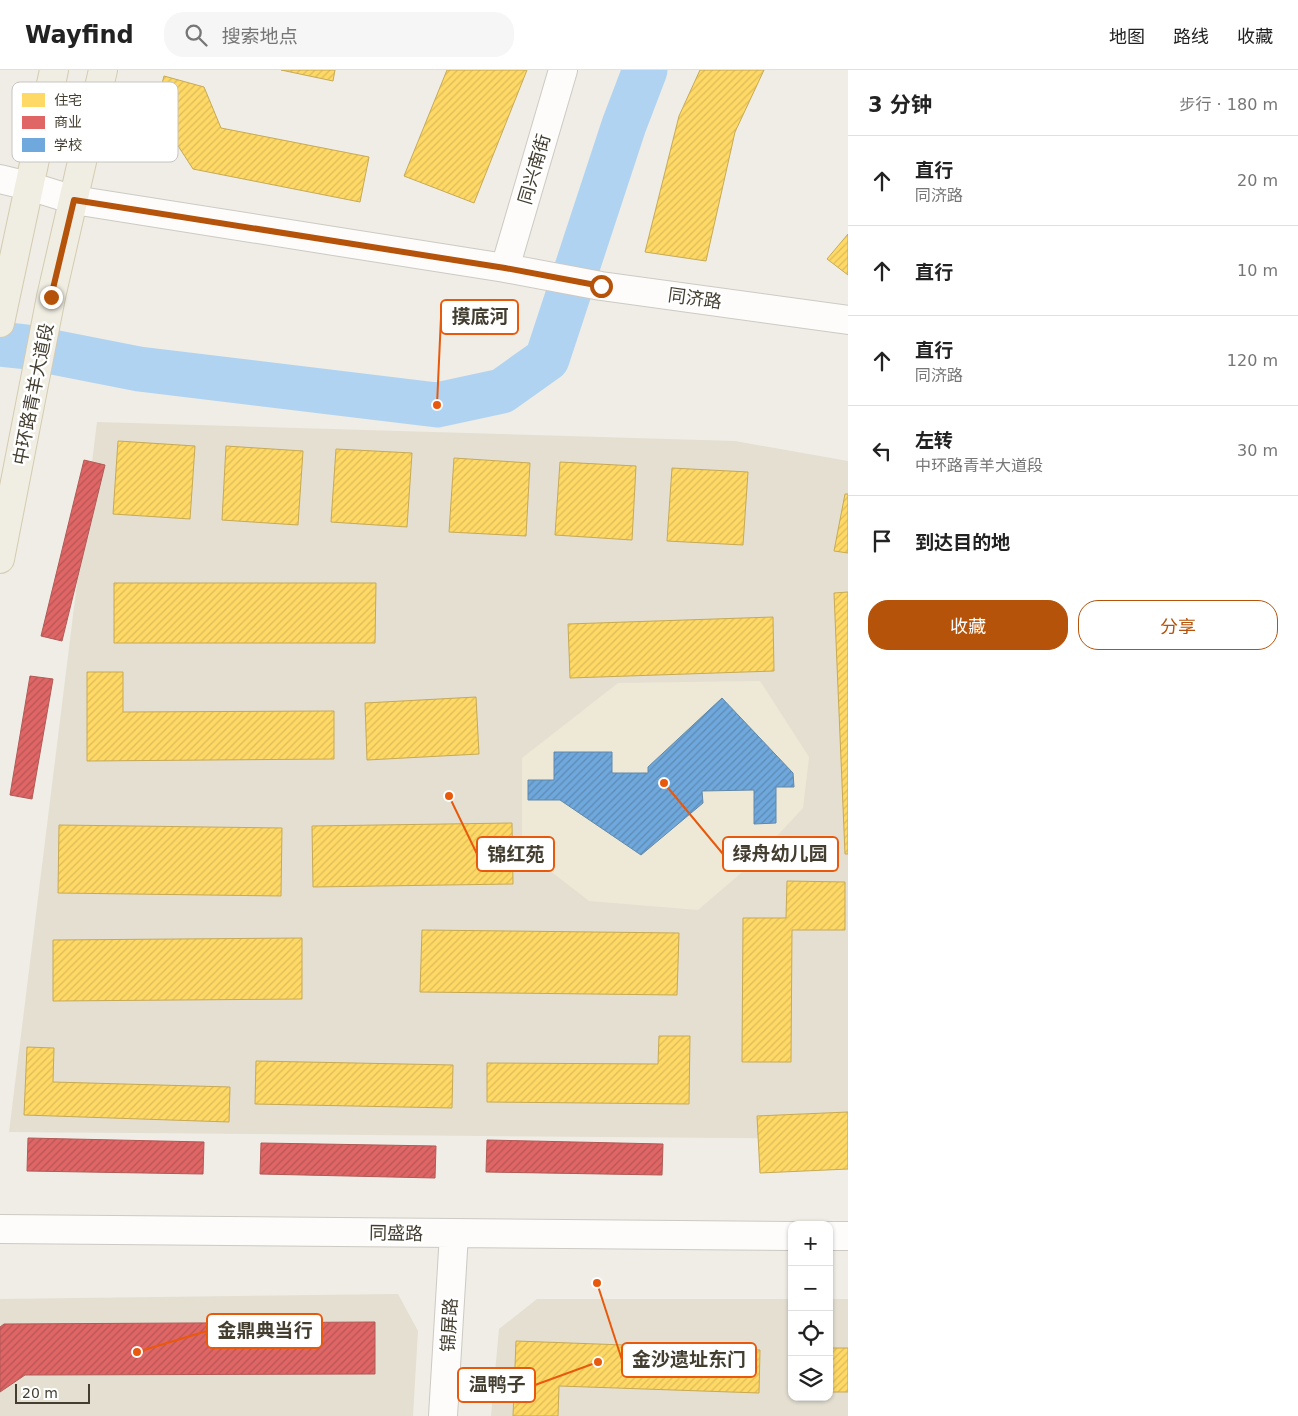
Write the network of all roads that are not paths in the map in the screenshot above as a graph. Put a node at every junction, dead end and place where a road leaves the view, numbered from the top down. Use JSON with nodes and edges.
{"nodes":[{"id":1,"x":563,"y":70,"type":"edge"},
{"id":2,"x":33,"y":162,"type":"edge"},
{"id":3,"x":82,"y":162,"type":"edge"},
{"id":4,"x":0,"y":179,"type":"edge"},
{"id":5,"x":28,"y":186,"type":"junction"},
{"id":6,"x":74,"y":200,"type":"junction"},
{"id":7,"x":505,"y":268,"type":"junction"},
{"id":8,"x":848,"y":320,"type":"edge"},
{"id":9,"x":0,"y":323,"type":"edge"},
{"id":10,"x":0,"y":559,"type":"edge"},
{"id":11,"x":0,"y":1230,"type":"edge"},
{"id":12,"x":454,"y":1234,"type":"junction"},
{"id":13,"x":788,"y":1236,"type":"edge"},
{"id":14,"x":833,"y":1236,"type":"edge"},
{"id":15,"x":848,"y":1236,"type":"edge"},
{"id":16,"x":444,"y":1416,"type":"edge"}],
"edges":[{"from":1,"to":7,"type":"street","name":"同兴南街"},
{"from":2,"to":5,"type":"main road"},
{"from":3,"to":6,"type":"main road","name":"中环路青羊大道段"},
{"from":4,"to":5,"type":"street"},
{"from":5,"to":6,"type":"street"},
{"from":5,"to":9,"type":"main road"},
{"from":6,"to":7,"type":"street"},
{"from":6,"to":10,"type":"main road","name":"中环路青羊大道段"},
{"from":7,"to":8,"type":"street","name":"同济路"},
{"from":11,"to":12,"type":"street","name":"同盛路"},
{"from":12,"to":13,"type":"street","name":"同盛路"},
{"from":12,"to":16,"type":"street","name":"锦屏路"},
{"from":14,"to":15,"type":"street"}]}
